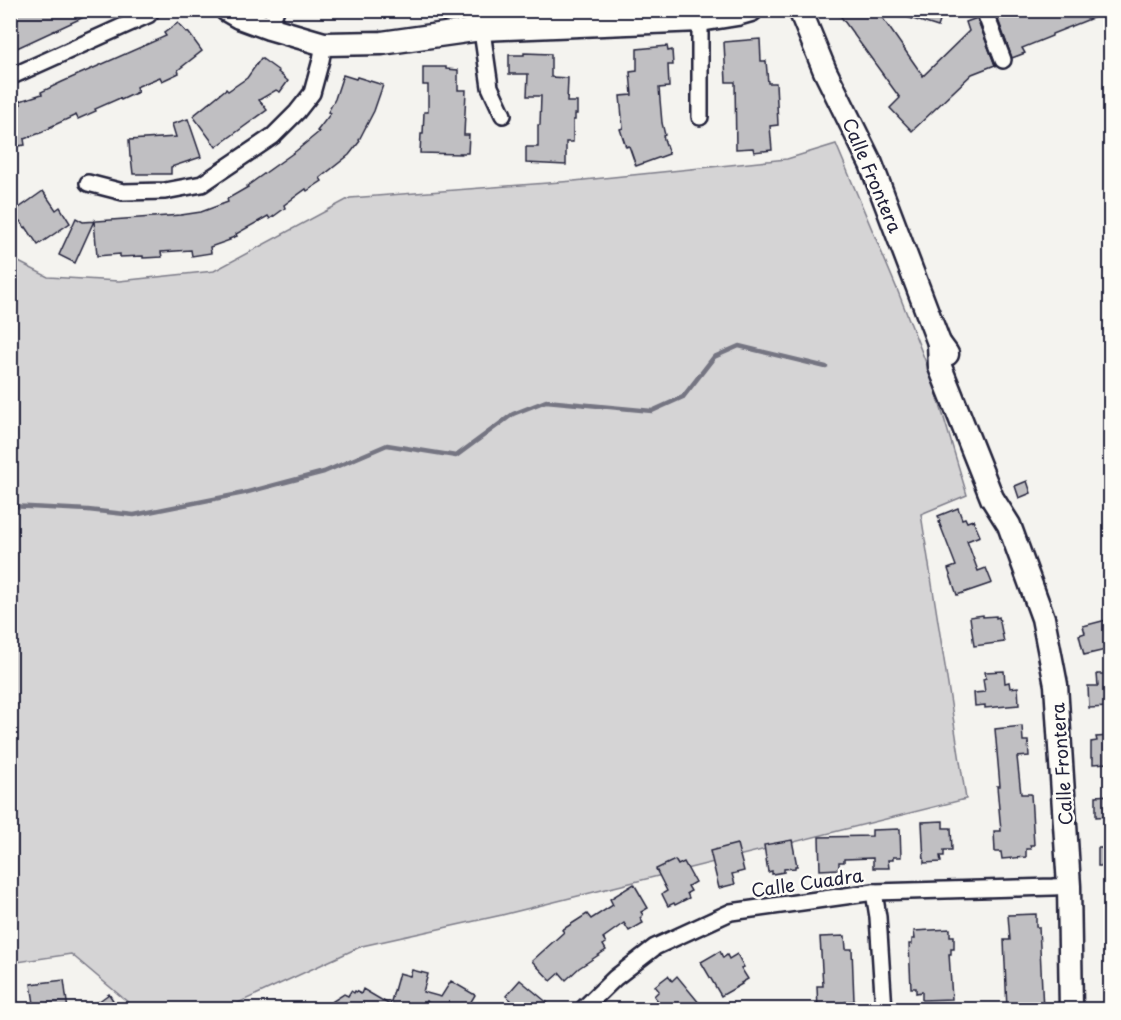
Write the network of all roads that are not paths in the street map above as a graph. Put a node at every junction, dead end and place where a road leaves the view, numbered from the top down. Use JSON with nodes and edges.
{"nodes":[{"id":1,"x":152,"y":10,"type":"edge"},
{"id":2,"x":227,"y":10,"type":"edge"},
{"id":3,"x":751,"y":10,"type":"edge"},
{"id":4,"x":800,"y":10,"type":"edge"},
{"id":5,"x":984,"y":10,"type":"edge"},
{"id":6,"x":272,"y":19,"type":"edge"},
{"id":7,"x":480,"y":20,"type":"edge"},
{"id":8,"x":700,"y":20,"type":"junction"},
{"id":9,"x":324,"y":44,"type":"junction"},
{"id":10,"x":1003,"y":60,"type":"dead end"},
{"id":11,"x":10,"y":77,"type":"edge"},
{"id":12,"x":503,"y":115,"type":"dead end"},
{"id":13,"x":700,"y":117,"type":"dead end"},
{"id":14,"x":88,"y":183,"type":"dead end"},
{"id":15,"x":1069,"y":886,"type":"junction"},
{"id":16,"x":874,"y":892,"type":"junction"},
{"id":17,"x":582,"y":1010,"type":"edge"},
{"id":18,"x":884,"y":1010,"type":"edge"},
{"id":19,"x":1071,"y":1010,"type":"edge"}],
"edges":[{"from":1,"to":11,"type":"street"},
{"from":2,"to":6,"type":"street"},
{"from":3,"to":8,"type":"street"},
{"from":4,"to":15,"type":"street","name":"Calle Frontera"},
{"from":5,"to":10,"type":"street"},
{"from":6,"to":9,"type":"street"},
{"from":7,"to":8,"type":"street"},
{"from":7,"to":9,"type":"street"},
{"from":7,"to":12,"type":"street"},
{"from":8,"to":13,"type":"street"},
{"from":9,"to":14,"type":"street"},
{"from":15,"to":16,"type":"street","name":"Calle Cuadra"},
{"from":15,"to":19,"type":"street","name":"Calle Frontera"},
{"from":16,"to":17,"type":"street","name":"Calle Cuadra"},
{"from":16,"to":18,"type":"street"}]}
